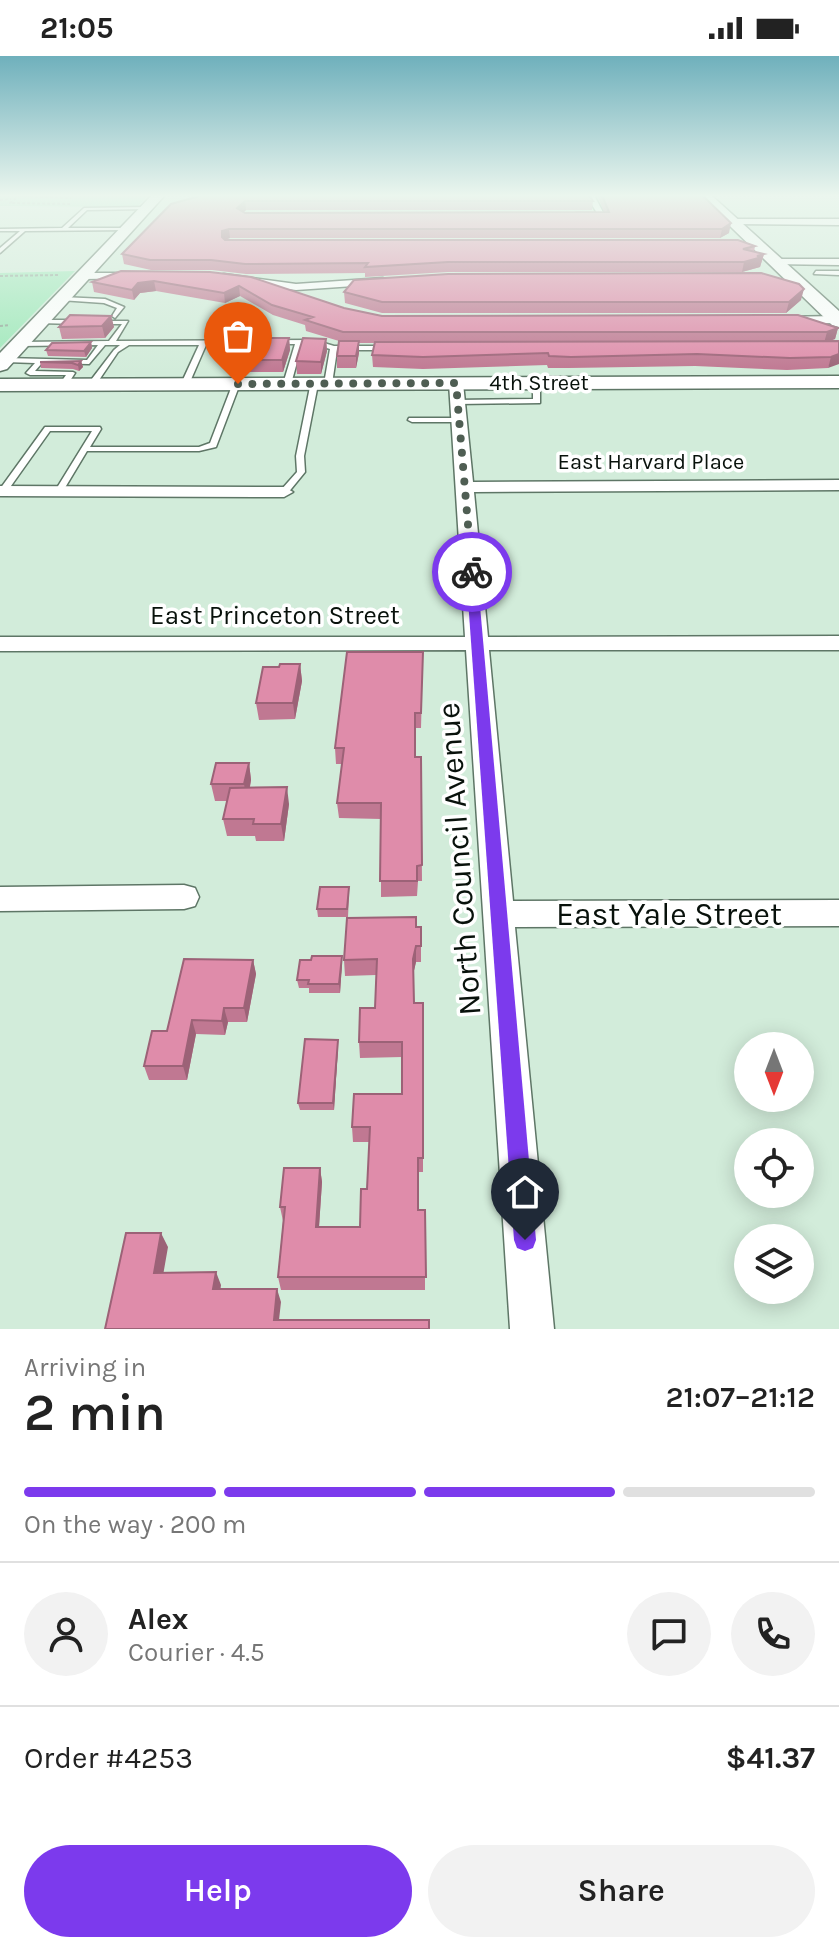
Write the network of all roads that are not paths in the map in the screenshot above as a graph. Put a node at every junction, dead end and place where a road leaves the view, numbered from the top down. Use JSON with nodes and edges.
{"nodes":[{"id":1,"x":103,"y":254,"type":"edge"},
{"id":2,"x":761,"y":254,"type":"edge"},
{"id":3,"x":837,"y":266,"type":"edge"},
{"id":4,"x":215,"y":271,"type":"edge"},
{"id":5,"x":782,"y":272,"type":"junction"},
{"id":6,"x":816,"y":273,"type":"dead end"},
{"id":7,"x":83,"y":276,"type":"junction"},
{"id":8,"x":155,"y":276,"type":"edge"},
{"id":9,"x":394,"y":280,"type":"edge"},
{"id":10,"x":296,"y":287,"type":"junction"},
{"id":11,"x":62,"y":299,"type":"junction"},
{"id":12,"x":323,"y":300,"type":"edge"},
{"id":13,"x":115,"y":316,"type":"dead end"},
{"id":14,"x":837,"y":317,"type":"edge"},
{"id":15,"x":760,"y":320,"type":"edge"},
{"id":16,"x":40,"y":322,"type":"junction"},
{"id":17,"x":128,"y":343,"type":"junction"},
{"id":18,"x":203,"y":343,"type":"junction"},
{"id":19,"x":252,"y":343,"type":"junction"},
{"id":20,"x":299,"y":343,"type":"junction"},
{"id":21,"x":20,"y":344,"type":"junction"},
{"id":22,"x":107,"y":344,"type":"junction"},
{"id":23,"x":334,"y":348,"type":"junction"},
{"id":24,"x":397,"y":348,"type":"edge"},
{"id":25,"x":3,"y":360,"type":"edge"},
{"id":26,"x":39,"y":362,"type":"junction"},
{"id":27,"x":38,"y":379,"type":"junction"},
{"id":28,"x":839,"y":382,"type":"edge"},
{"id":29,"x":92,"y":384,"type":"junction"},
{"id":30,"x":185,"y":384,"type":"junction"},
{"id":31,"x":238,"y":384,"type":"junction"},
{"id":32,"x":287,"y":384,"type":"junction"},
{"id":33,"x":321,"y":384,"type":"junction"},
{"id":34,"x":0,"y":385,"type":"edge"},
{"id":35,"x":457,"y":402,"type":"junction"},
{"id":36,"x":412,"y":420,"type":"dead end"},
{"id":37,"x":85,"y":449,"type":"junction"},
{"id":38,"x":839,"y":485,"type":"edge"},
{"id":39,"x":464,"y":487,"type":"junction"},
{"id":40,"x":1,"y":491,"type":"edge"},
{"id":41,"x":59,"y":491,"type":"junction"},
{"id":42,"x":284,"y":492,"type":"joint"},
{"id":43,"x":478,"y":642,"type":"junction"},
{"id":44,"x":839,"y":643,"type":"edge"},
{"id":45,"x":0,"y":644,"type":"edge"},
{"id":46,"x":184,"y":897,"type":"dead end"},
{"id":47,"x":0,"y":899,"type":"edge"},
{"id":48,"x":839,"y":913,"type":"edge"},
{"id":49,"x":500,"y":914,"type":"junction"},
{"id":50,"x":532,"y":1329,"type":"edge"}],
"edges":[{"from":1,"to":7,"type":"street"},
{"from":2,"to":5,"type":"street"},
{"from":3,"to":5,"type":"street"},
{"from":3,"to":6,"type":"lane"},
{"from":4,"to":10,"type":"street"},
{"from":5,"to":14,"type":"street"},
{"from":7,"to":8,"type":"street"},
{"from":7,"to":11,"type":"street"},
{"from":9,"to":10,"type":"street"},
{"from":10,"to":12,"type":"street"},
{"from":11,"to":13,"type":"lane"},
{"from":11,"to":16,"type":"street"},
{"from":14,"to":15,"type":"street"},
{"from":16,"to":21,"type":"street"},
{"from":16,"to":22,"type":"lane"},
{"from":17,"to":18,"type":"lane"},
{"from":17,"to":22,"type":"lane"},
{"from":17,"to":29,"type":"lane"},
{"from":18,"to":19,"type":"lane"},
{"from":18,"to":30,"type":"lane"},
{"from":19,"to":20,"type":"lane"},
{"from":19,"to":31,"type":"lane"},
{"from":20,"to":23,"type":"lane"},
{"from":20,"to":32,"type":"lane"},
{"from":21,"to":22,"type":"lane"},
{"from":21,"to":25,"type":"street"},
{"from":22,"to":26,"type":"lane"},
{"from":23,"to":24,"type":"lane"},
{"from":23,"to":33,"type":"lane"},
{"from":25,"to":26,"type":"lane"},
{"from":26,"to":27,"type":"lane"},
{"from":27,"to":29,"type":"street","name":"4th Street"},
{"from":27,"to":34,"type":"street","name":"4th Street"},
{"from":28,"to":35,"type":"street","name":"4th Street"},
{"from":29,"to":30,"type":"street","name":"4th Street"},
{"from":30,"to":31,"type":"street","name":"4th Street"},
{"from":31,"to":32,"type":"street","name":"4th Street"},
{"from":31,"to":37,"type":"lane"},
{"from":32,"to":33,"type":"street","name":"4th Street"},
{"from":33,"to":35,"type":"street","name":"4th Street"},
{"from":33,"to":42,"type":"lane"},
{"from":35,"to":36,"type":"lane"},
{"from":35,"to":39,"type":"street","name":"North Council Avenue"},
{"from":37,"to":40,"type":"lane"},
{"from":37,"to":41,"type":"lane"},
{"from":38,"to":39,"type":"street","name":"East Harvard Place"},
{"from":39,"to":43,"type":"street","name":"North Council Avenue"},
{"from":40,"to":41,"type":"street"},
{"from":41,"to":42,"type":"street"},
{"from":43,"to":44,"type":"street","name":"East Princeton Street"},
{"from":43,"to":45,"type":"street","name":"East Princeton Street"},
{"from":43,"to":49,"type":"street","name":"North Council Avenue"},
{"from":46,"to":47,"type":"street"},
{"from":48,"to":49,"type":"street","name":"East Yale Street"},
{"from":49,"to":50,"type":"street","name":"North Council Avenue"}]}
